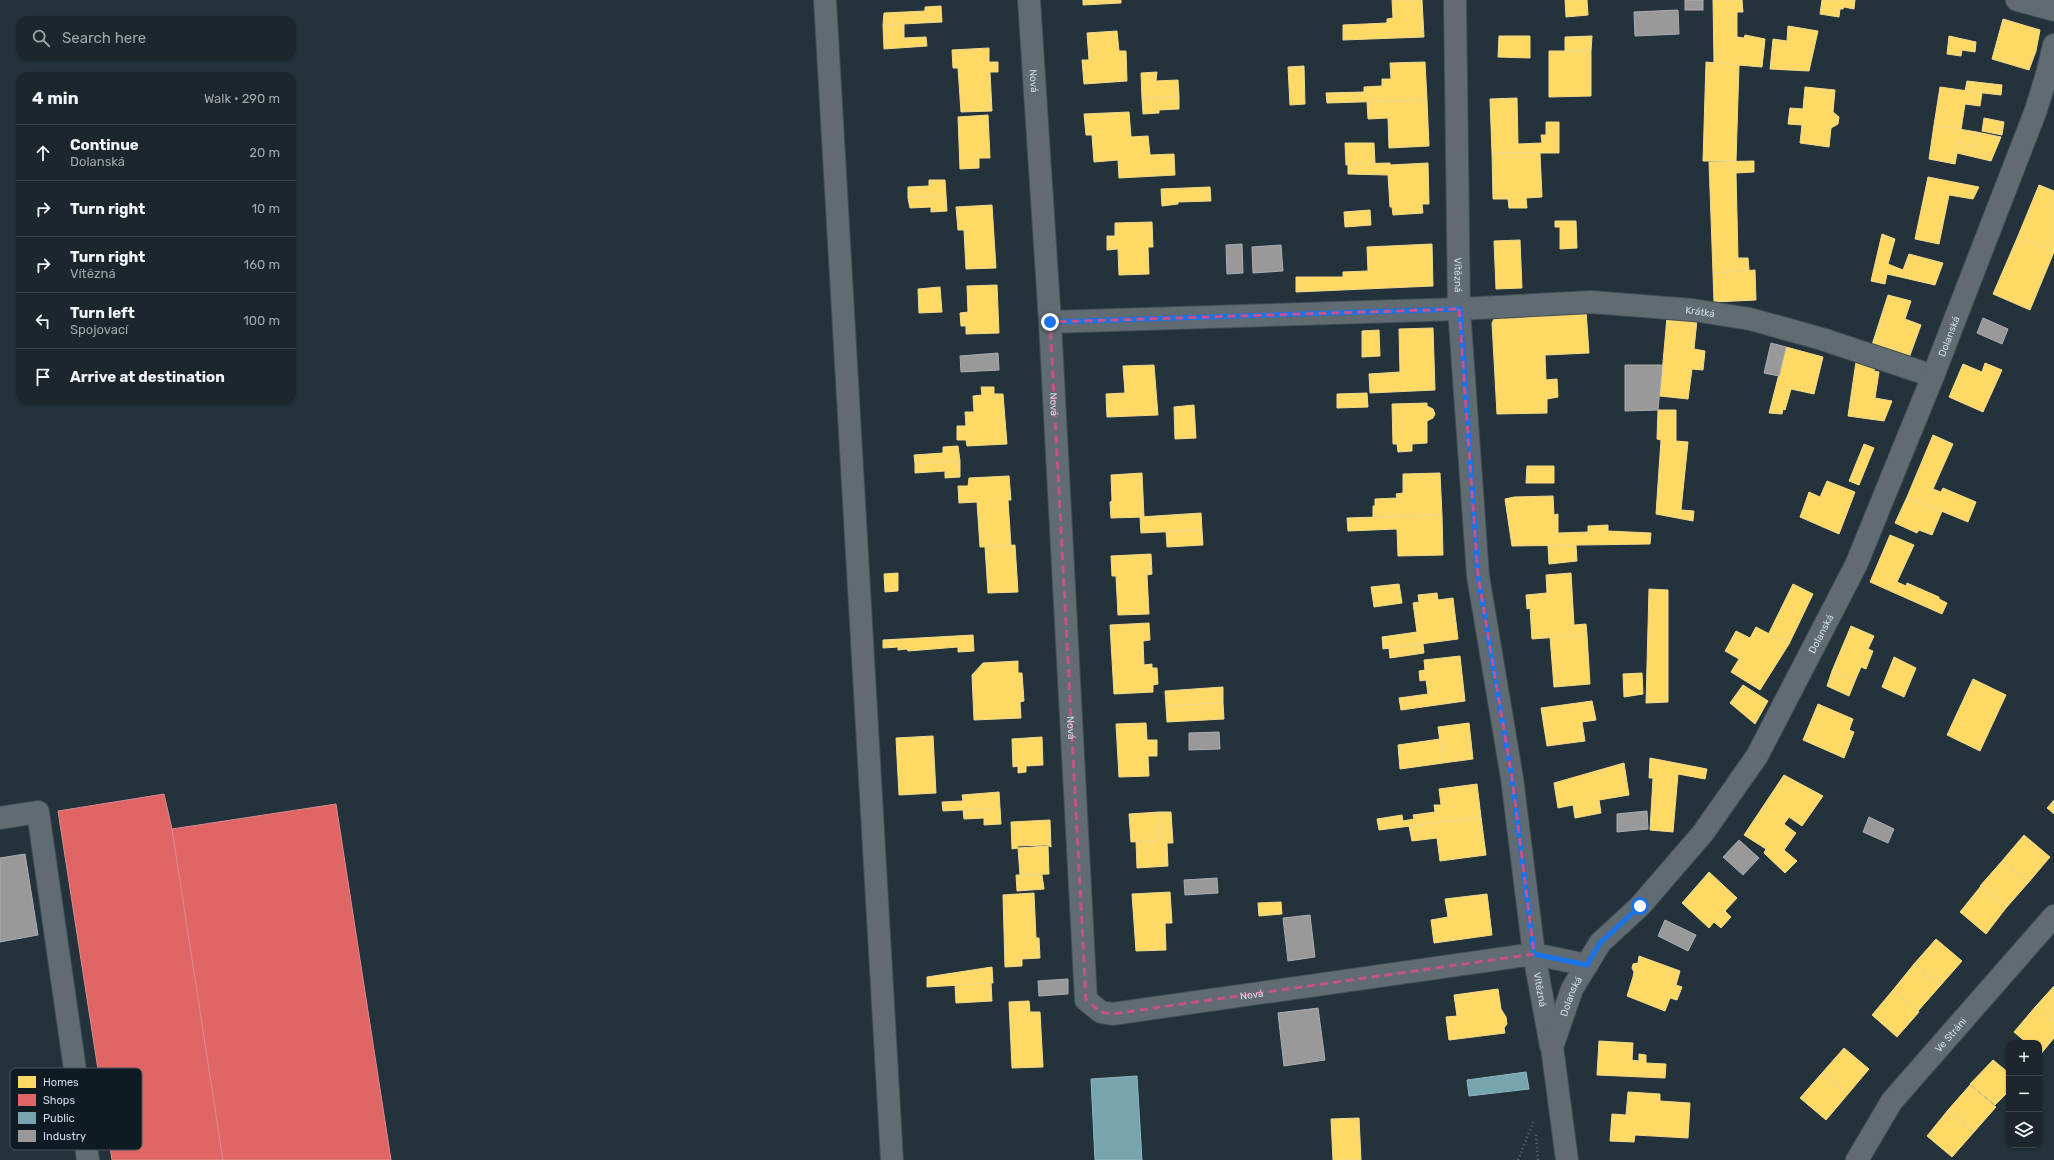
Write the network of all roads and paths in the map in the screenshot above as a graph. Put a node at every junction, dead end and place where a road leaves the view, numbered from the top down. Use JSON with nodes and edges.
{"nodes":[{"id":1,"x":825,"y":0,"type":"edge"},
{"id":2,"x":1029,"y":0,"type":"edge"},
{"id":3,"x":1455,"y":0,"type":"edge"},
{"id":4,"x":2017,"y":0,"type":"edge"},
{"id":5,"x":2054,"y":10,"type":"edge"},
{"id":6,"x":2054,"y":45,"type":"edge"},
{"id":7,"x":2051,"y":72,"type":"edge"},
{"id":8,"x":1460,"y":309,"type":"junction"},
{"id":9,"x":1050,"y":322,"type":"junction"},
{"id":10,"x":1933,"y":376,"type":"junction"},
{"id":11,"x":0,"y":818,"type":"edge"},
{"id":12,"x":2054,"y":916,"type":"edge"},
{"id":13,"x":1534,"y":954,"type":"junction"},
{"id":14,"x":1587,"y":965,"type":"junction"},
{"id":15,"x":1552,"y":1047,"type":"junction"},
{"id":16,"x":75,"y":1068,"type":"edge"},
{"id":17,"x":1534,"y":1120,"type":"dead end"},
{"id":18,"x":87,"y":1150,"type":"edge"},
{"id":19,"x":88,"y":1160,"type":"edge"},
{"id":20,"x":892,"y":1160,"type":"edge"},
{"id":21,"x":1538,"y":1160,"type":"edge"},
{"id":22,"x":1566,"y":1160,"type":"edge"},
{"id":23,"x":1857,"y":1160,"type":"edge"}],
"edges":[{"from":1,"to":20,"type":"street"},
{"from":2,"to":9,"type":"street","name":"Nová"},
{"from":3,"to":8,"type":"street","name":"Vítězná"},
{"from":4,"to":5,"type":"street"},
{"from":6,"to":7,"type":"street","name":"Dolanská"},
{"from":7,"to":10,"type":"street","name":"Dolanská"},
{"from":8,"to":9,"type":"street","name":"Krátká"},
{"from":8,"to":10,"type":"street","name":"Krátká"},
{"from":8,"to":13,"type":"street","name":"Vítězná"},
{"from":9,"to":13,"type":"street","name":"Nová"},
{"from":10,"to":14,"type":"street","name":"Dolanská"},
{"from":11,"to":16,"type":"street"},
{"from":12,"to":23,"type":"street","name":"Ve Stráni"},
{"from":13,"to":14,"type":"street","name":"Nová"},
{"from":13,"to":15,"type":"street","name":"Vítězná"},
{"from":14,"to":15,"type":"street","name":"Dolanská"},
{"from":15,"to":22,"type":"street","name":"Dolanská"},
{"from":17,"to":21,"type":"path"},
{"from":18,"to":19,"type":"street"}]}
